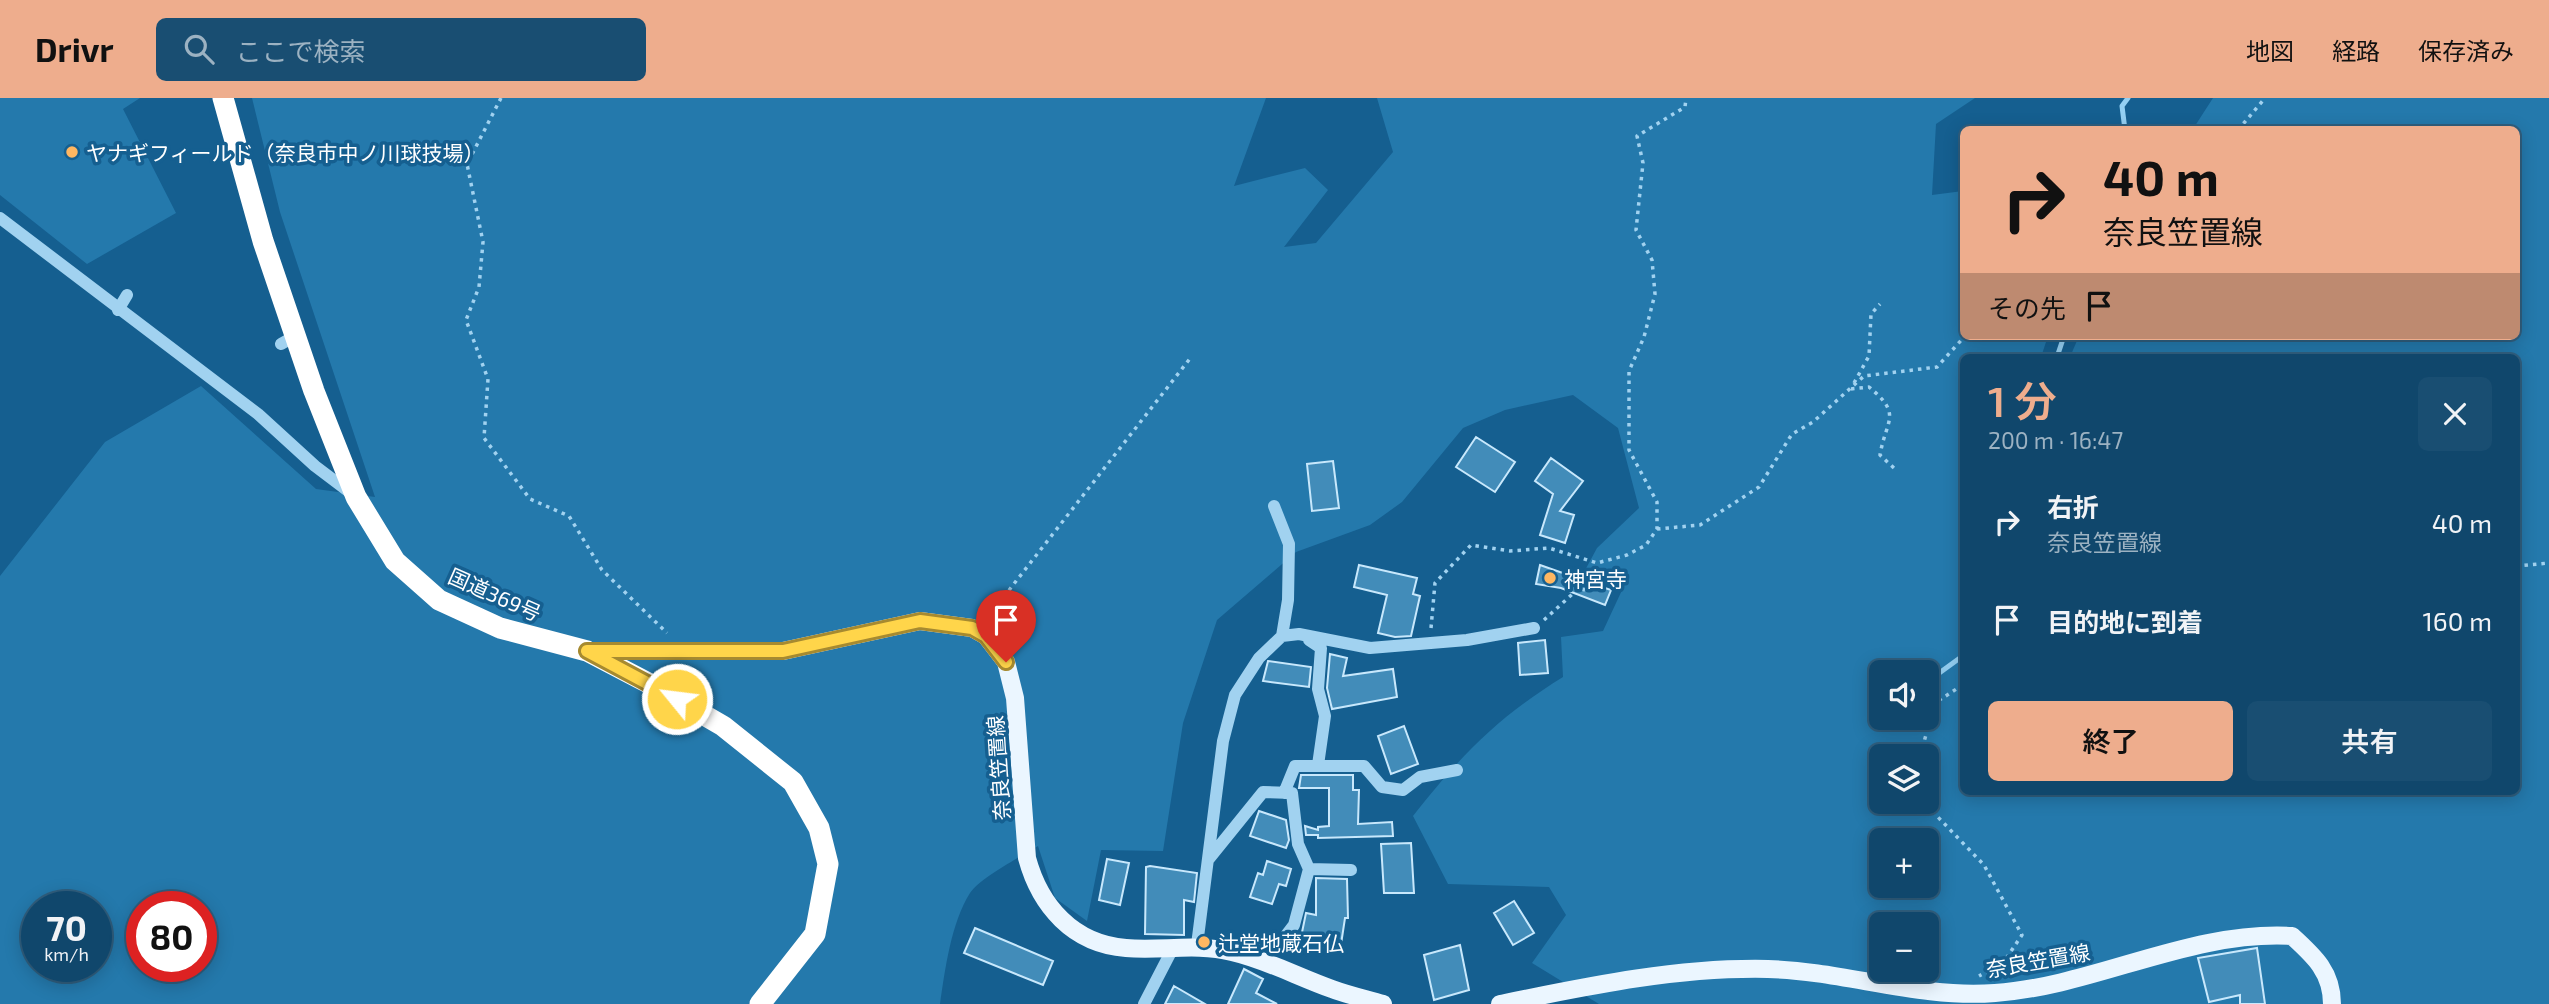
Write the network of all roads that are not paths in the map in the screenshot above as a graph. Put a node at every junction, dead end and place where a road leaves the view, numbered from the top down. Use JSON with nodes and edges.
{"nodes":[{"id":1,"x":223,"y":98,"type":"edge"},
{"id":2,"x":0,"y":218,"type":"edge"},
{"id":3,"x":127,"y":295,"type":"dead end"},
{"id":4,"x":118,"y":310,"type":"junction"},
{"id":5,"x":356,"y":497,"type":"junction"},
{"id":6,"x":1274,"y":506,"type":"dead end"},
{"id":7,"x":1534,"y":628,"type":"road end"},
{"id":8,"x":1299,"y":634,"type":"junction"},
{"id":9,"x":1282,"y":636,"type":"junction"},
{"id":10,"x":587,"y":651,"type":"junction"},
{"id":11,"x":1318,"y":765,"type":"junction"},
{"id":12,"x":1457,"y":770,"type":"dead end"},
{"id":13,"x":1284,"y":793,"type":"junction"},
{"id":14,"x":1208,"y":860,"type":"junction"},
{"id":15,"x":1309,"y":869,"type":"junction"},
{"id":16,"x":1351,"y":870,"type":"dead end"},
{"id":17,"x":1174,"y":946,"type":"junction"},
{"id":18,"x":1197,"y":946,"type":"junction"},
{"id":19,"x":1249,"y":956,"type":"junction"},
{"id":20,"x":1333,"y":996,"type":"edge"},
{"id":21,"x":760,"y":1004,"type":"edge"},
{"id":22,"x":1144,"y":1004,"type":"edge"},
{"id":23,"x":1383,"y":1004,"type":"edge"},
{"id":24,"x":1500,"y":1004,"type":"edge"},
{"id":25,"x":2332,"y":1004,"type":"edge"}],
"edges":[{"from":1,"to":5,"type":"highway","name":"国道369号"},
{"from":2,"to":4,"type":"street"},
{"from":3,"to":4,"type":"street"},
{"from":4,"to":5,"type":"street"},
{"from":5,"to":10,"type":"highway","name":"国道369号"},
{"from":6,"to":9,"type":"street"},
{"from":7,"to":8,"type":"street"},
{"from":8,"to":9,"type":"street"},
{"from":8,"to":11,"type":"street"},
{"from":9,"to":14,"type":"street"},
{"from":10,"to":17,"type":"main road","name":"奈良笠置線"},
{"from":10,"to":21,"type":"highway","name":"国道369号"},
{"from":11,"to":12,"type":"street"},
{"from":11,"to":13,"type":"street"},
{"from":13,"to":14,"type":"street"},
{"from":13,"to":15,"type":"street"},
{"from":14,"to":18,"type":"street"},
{"from":15,"to":16,"type":"street"},
{"from":15,"to":19,"type":"street"},
{"from":17,"to":18,"type":"main road","name":"奈良笠置線"},
{"from":17,"to":22,"type":"street"},
{"from":18,"to":19,"type":"main road","name":"奈良笠置線"},
{"from":19,"to":20,"type":"main road","name":"奈良笠置線"},
{"from":20,"to":23,"type":"main road","name":"奈良笠置線"},
{"from":24,"to":25,"type":"main road","name":"奈良笠置線"}]}
